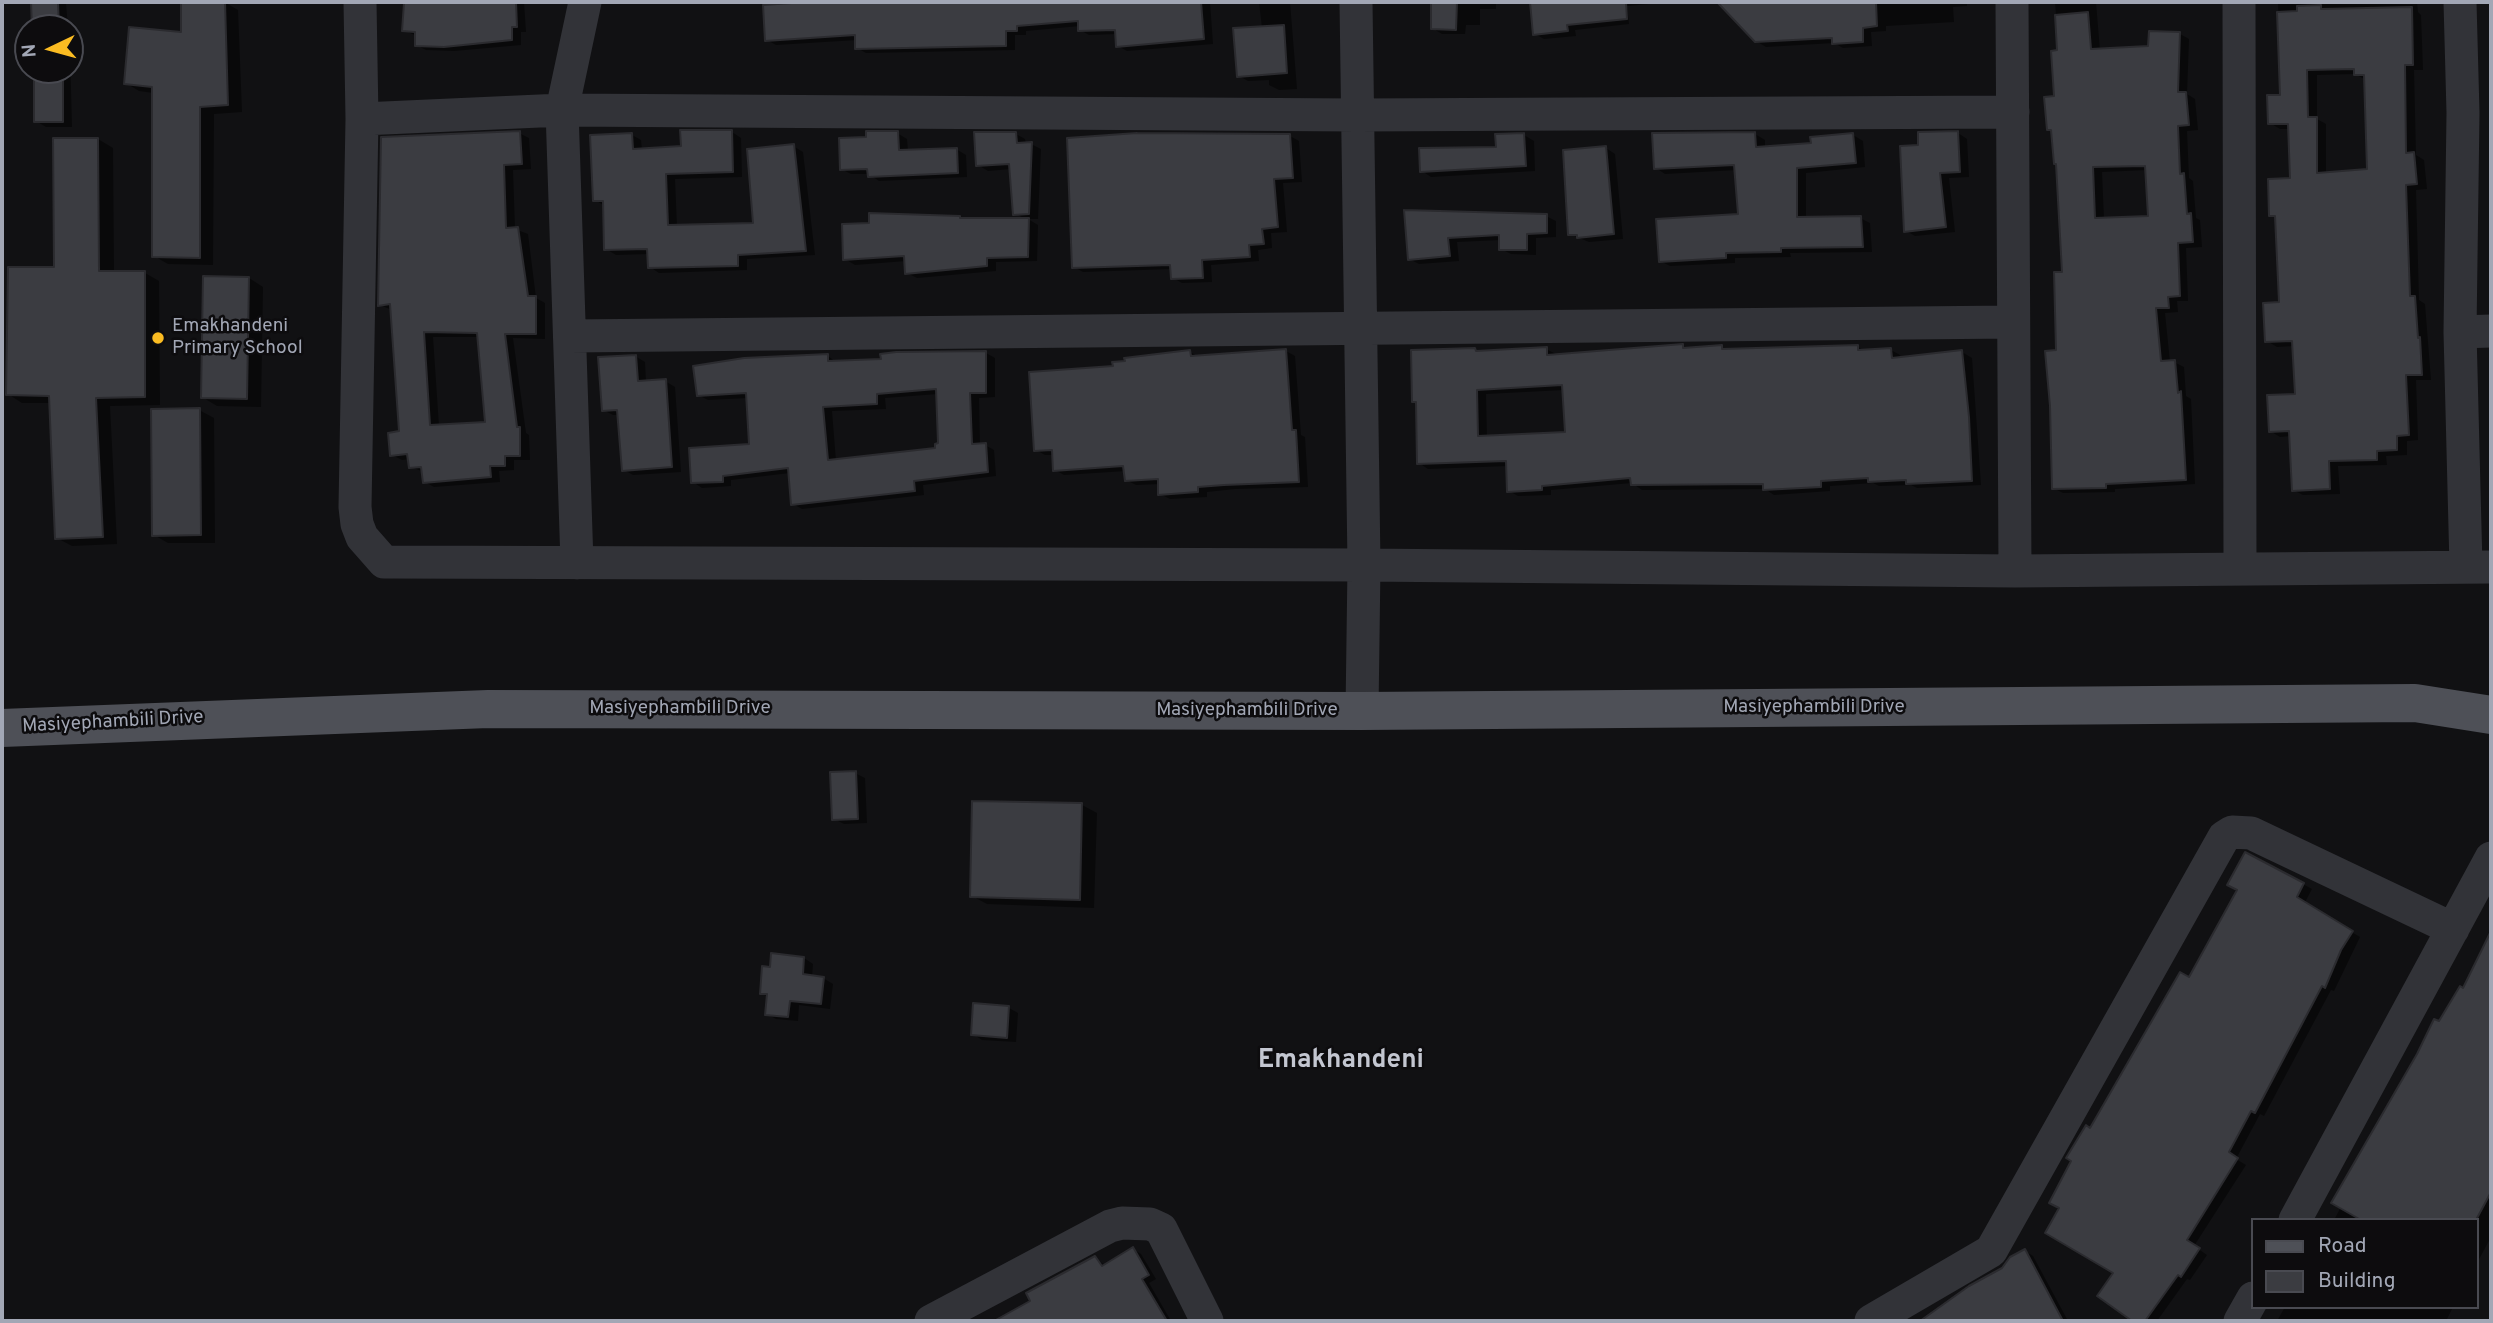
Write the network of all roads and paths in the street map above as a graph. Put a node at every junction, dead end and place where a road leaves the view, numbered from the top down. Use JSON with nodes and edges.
{"nodes":[{"id":1,"x":360,"y":2,"type":"edge"},
{"id":2,"x":585,"y":2,"type":"edge"},
{"id":3,"x":1356,"y":2,"type":"edge"},
{"id":4,"x":2011,"y":2,"type":"edge"},
{"id":5,"x":2239,"y":2,"type":"edge"},
{"id":6,"x":2460,"y":2,"type":"edge"},
{"id":7,"x":562,"y":110,"type":"junction"},
{"id":8,"x":2013,"y":111,"type":"junction"},
{"id":9,"x":2477,"y":112,"type":"edge"},
{"id":10,"x":1357,"y":115,"type":"junction"},
{"id":11,"x":362,"y":119,"type":"junction"},
{"id":12,"x":2012,"y":322,"type":"junction"},
{"id":13,"x":1359,"y":327,"type":"junction"},
{"id":14,"x":2476,"y":331,"type":"edge"},
{"id":15,"x":570,"y":336,"type":"junction"},
{"id":16,"x":577,"y":563,"type":"junction"},
{"id":17,"x":1364,"y":565,"type":"junction"},
{"id":18,"x":2479,"y":567,"type":"edge"},
{"id":19,"x":2240,"y":569,"type":"junction"},
{"id":20,"x":2015,"y":571,"type":"junction"},
{"id":21,"x":1362,"y":711,"type":"junction"},
{"id":22,"x":2491,"y":715,"type":"edge"},
{"id":23,"x":2,"y":728,"type":"edge"},
{"id":24,"x":2491,"y":859,"type":"edge"},
{"id":25,"x":2453,"y":929,"type":"junction"},
{"id":26,"x":2296,"y":1218,"type":"edge"},
{"id":27,"x":2252,"y":1300,"type":"edge"},
{"id":28,"x":931,"y":1321,"type":"edge"},
{"id":29,"x":1207,"y":1321,"type":"edge"},
{"id":30,"x":1871,"y":1321,"type":"edge"},
{"id":31,"x":2241,"y":1321,"type":"edge"}],
"edges":[{"from":1,"to":11,"type":"street"},
{"from":2,"to":7,"type":"street"},
{"from":3,"to":10,"type":"street"},
{"from":4,"to":8,"type":"street"},
{"from":5,"to":19,"type":"street"},
{"from":6,"to":9,"type":"street"},
{"from":7,"to":10,"type":"street"},
{"from":7,"to":11,"type":"street"},
{"from":7,"to":15,"type":"street"},
{"from":8,"to":10,"type":"street"},
{"from":8,"to":12,"type":"street"},
{"from":9,"to":14,"type":"street"},
{"from":10,"to":13,"type":"street"},
{"from":11,"to":16,"type":"street"},
{"from":12,"to":13,"type":"street"},
{"from":12,"to":20,"type":"street"},
{"from":13,"to":15,"type":"street"},
{"from":13,"to":17,"type":"street"},
{"from":14,"to":18,"type":"street"},
{"from":15,"to":16,"type":"street"},
{"from":16,"to":17,"type":"street"},
{"from":17,"to":20,"type":"street"},
{"from":17,"to":21,"type":"street"},
{"from":18,"to":19,"type":"street"},
{"from":19,"to":20,"type":"street"},
{"from":21,"to":22,"type":"main road","name":"Masiyephambili Drive"},
{"from":21,"to":23,"type":"main road","name":"Masiyephambili Drive"},
{"from":24,"to":25,"type":"street"},
{"from":25,"to":26,"type":"street"},
{"from":25,"to":30,"type":"street"},
{"from":27,"to":31,"type":"street"},
{"from":28,"to":29,"type":"street"}]}
